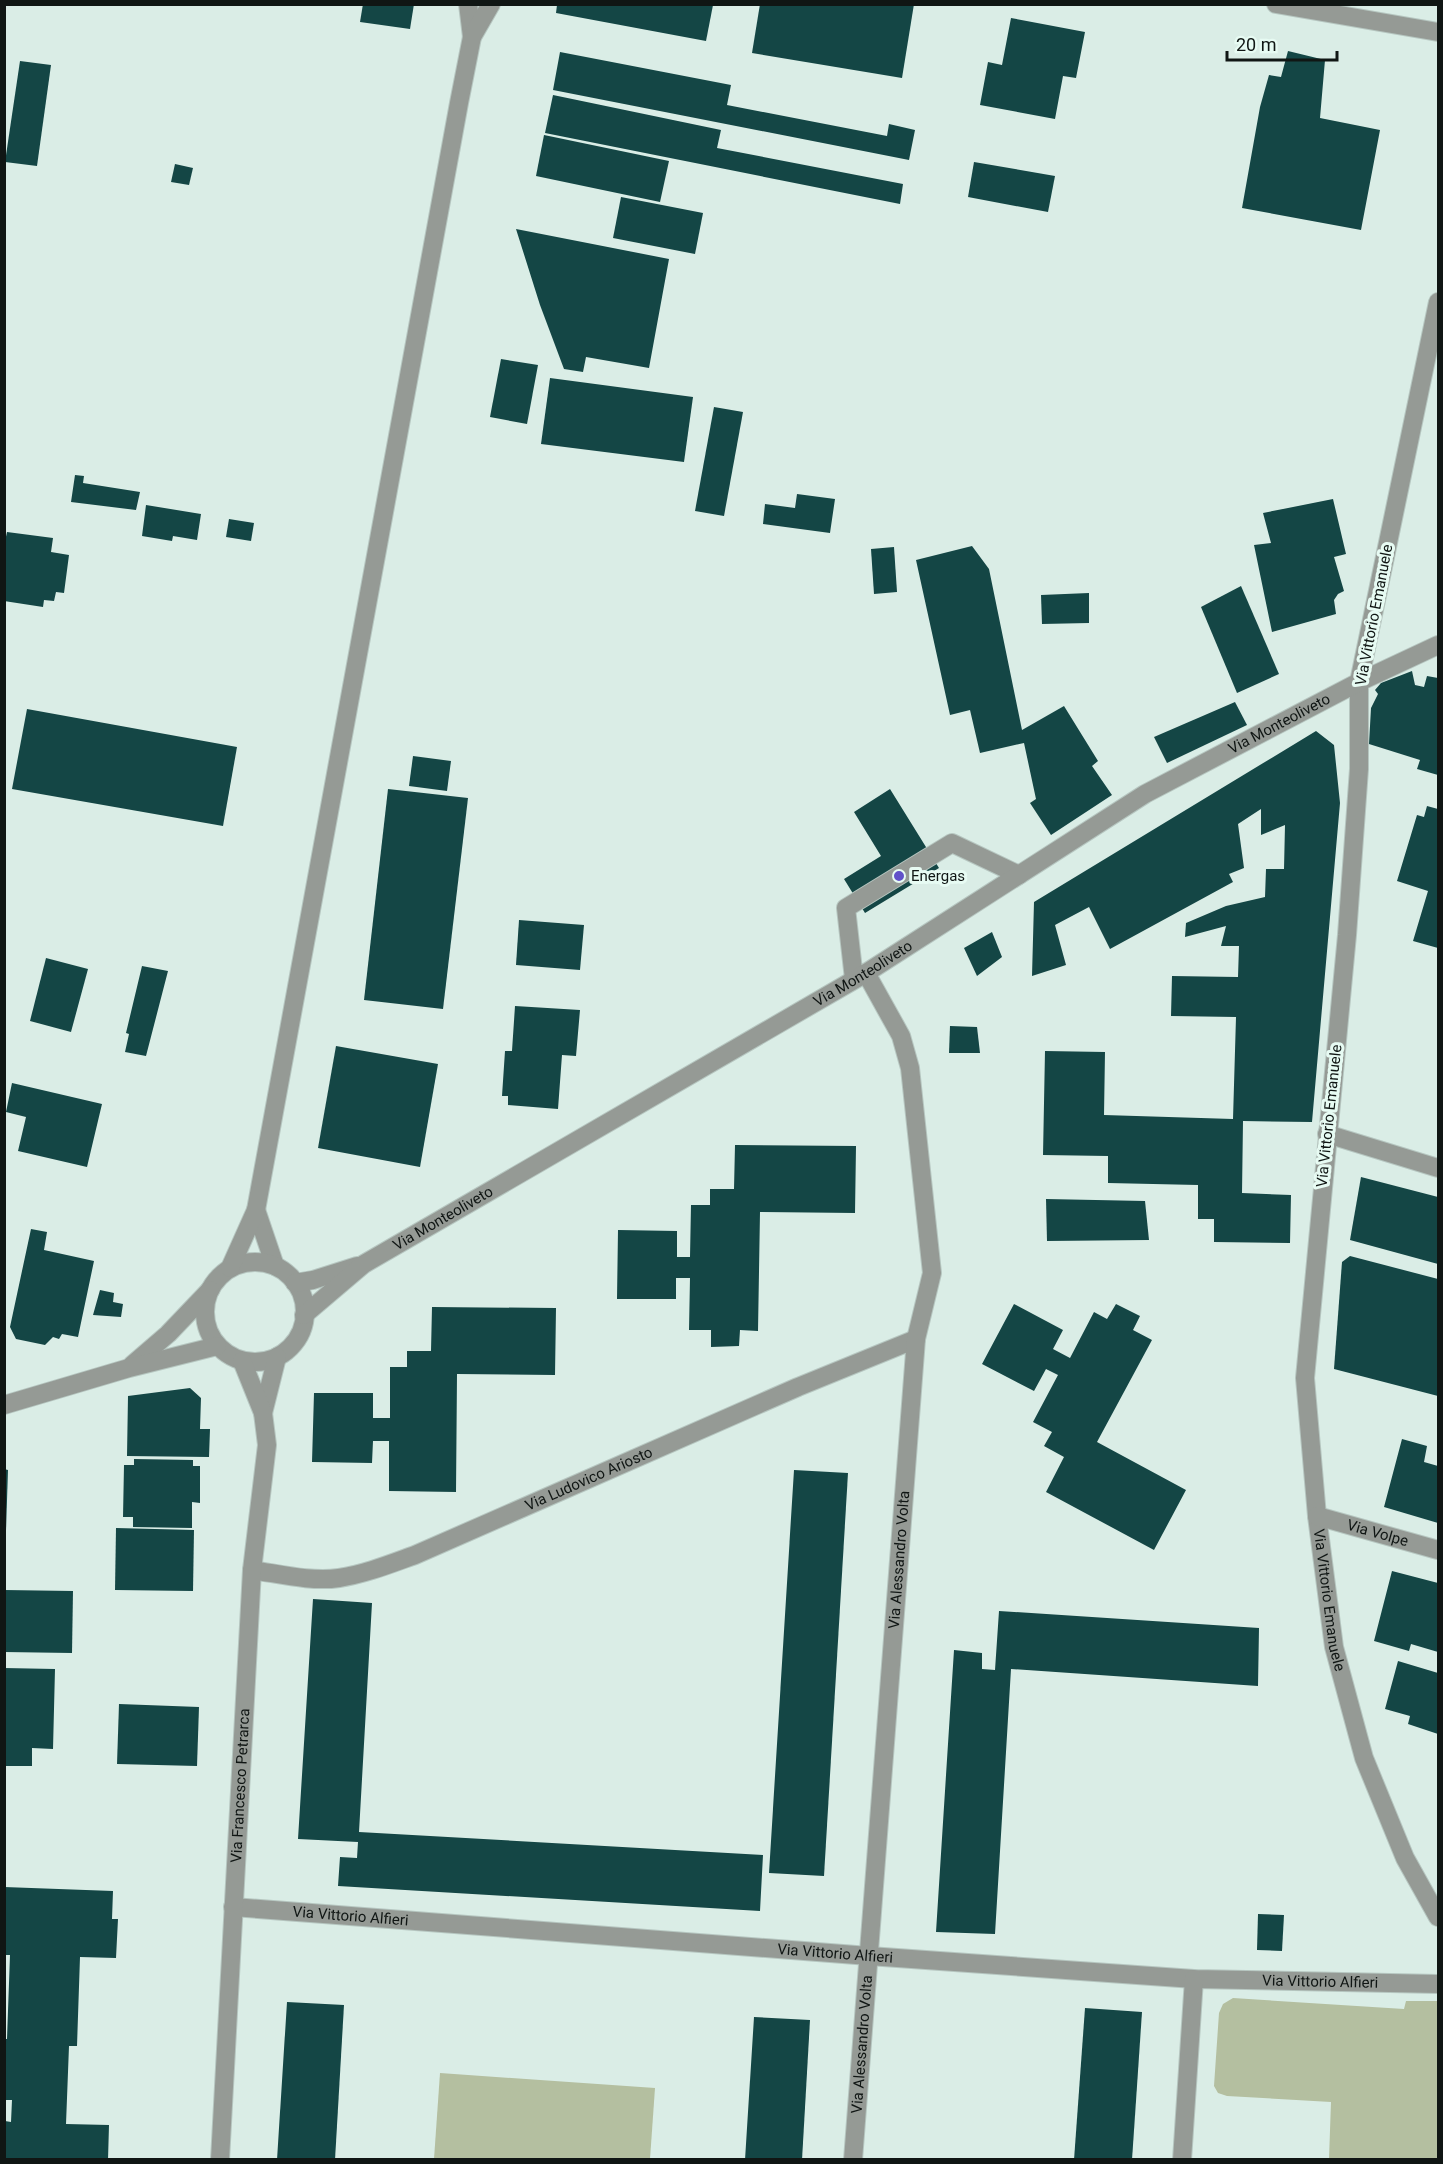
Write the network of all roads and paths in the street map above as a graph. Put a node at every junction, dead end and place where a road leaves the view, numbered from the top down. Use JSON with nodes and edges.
{"nodes":[{"id":1,"x":468,"y":4,"type":"edge"},
{"id":2,"x":491,"y":4,"type":"edge"},
{"id":3,"x":1276,"y":4,"type":"edge"},
{"id":4,"x":1438,"y":32,"type":"edge"},
{"id":5,"x":472,"y":37,"type":"junction"},
{"id":6,"x":1438,"y":302,"type":"edge"},
{"id":7,"x":1438,"y":645,"type":"edge"},
{"id":8,"x":1359,"y":682,"type":"junction"},
{"id":9,"x":1019,"y":875,"type":"junction"},
{"id":10,"x":860,"y":976,"type":"junction"},
{"id":11,"x":1327,"y":1134,"type":"junction"},
{"id":12,"x":1438,"y":1168,"type":"edge"},
{"id":13,"x":256,"y":1210,"type":"junction"},
{"id":14,"x":364,"y":1264,"type":"junction"},
{"id":15,"x":275,"y":1266,"type":"junction"},
{"id":16,"x":230,"y":1268,"type":"junction"},
{"id":17,"x":295,"y":1283,"type":"junction"},
{"id":18,"x":211,"y":1289,"type":"junction"},
{"id":19,"x":304,"y":1315,"type":"junction"},
{"id":20,"x":916,"y":1339,"type":"junction"},
{"id":21,"x":217,"y":1346,"type":"junction"},
{"id":22,"x":277,"y":1357,"type":"junction"},
{"id":23,"x":242,"y":1361,"type":"junction"},
{"id":24,"x":129,"y":1368,"type":"junction"},
{"id":25,"x":4,"y":1405,"type":"edge"},
{"id":26,"x":263,"y":1413,"type":"junction"},
{"id":27,"x":1317,"y":1516,"type":"junction"},
{"id":28,"x":1438,"y":1550,"type":"edge"},
{"id":29,"x":252,"y":1570,"type":"junction"},
{"id":30,"x":233,"y":1906,"type":"junction"},
{"id":31,"x":1438,"y":1917,"type":"edge"},
{"id":32,"x":869,"y":1956,"type":"junction"},
{"id":33,"x":1194,"y":1979,"type":"junction"},
{"id":34,"x":1438,"y":1984,"type":"edge"},
{"id":35,"x":220,"y":2160,"type":"edge"},
{"id":36,"x":854,"y":2160,"type":"edge"},
{"id":37,"x":1182,"y":2160,"type":"edge"}],
"edges":[{"from":1,"to":5,"type":"street"},
{"from":2,"to":5,"type":"street"},
{"from":3,"to":4,"type":"street"},
{"from":5,"to":13,"type":"street"},
{"from":6,"to":8,"type":"street","name":"Via Vittorio Emanuele"},
{"from":7,"to":8,"type":"street","name":"Via Monteoliveto"},
{"from":8,"to":9,"type":"street","name":"Via Monteoliveto"},
{"from":8,"to":11,"type":"street","name":"Via Vittorio Emanuele"},
{"from":9,"to":10,"type":"street","name":"Via Monteoliveto"},
{"from":9,"to":10,"type":"street"},
{"from":10,"to":14,"type":"street","name":"Via Monteoliveto"},
{"from":10,"to":20,"type":"street","name":"Via Alessandro Volta"},
{"from":11,"to":12,"type":"street"},
{"from":11,"to":27,"type":"street","name":"Via Vittorio Emanuele"},
{"from":13,"to":15,"type":"street"},
{"from":13,"to":16,"type":"street"},
{"from":14,"to":17,"type":"street","name":"Via Monteoliveto"},
{"from":14,"to":19,"type":"street","name":"Via Monteoliveto"},
{"from":15,"to":16,"type":"street"},
{"from":15,"to":17,"type":"street"},
{"from":16,"to":18,"type":"street"},
{"from":17,"to":19,"type":"street"},
{"from":18,"to":21,"type":"street"},
{"from":18,"to":24,"type":"street"},
{"from":19,"to":22,"type":"street"},
{"from":20,"to":29,"type":"street","name":"Via Ludovico Ariosto"},
{"from":20,"to":32,"type":"street","name":"Via Alessandro Volta"},
{"from":21,"to":23,"type":"street"},
{"from":21,"to":24,"type":"street"},
{"from":22,"to":23,"type":"street"},
{"from":22,"to":26,"type":"street","name":"Via Francesco Petrarca"},
{"from":23,"to":26,"type":"street","name":"Via Francesco Petrarca"},
{"from":24,"to":25,"type":"street"},
{"from":26,"to":29,"type":"street","name":"Via Francesco Petrarca"},
{"from":27,"to":28,"type":"street","name":"Via Volpe"},
{"from":27,"to":31,"type":"street","name":"Via Vittorio Emanuele"},
{"from":29,"to":30,"type":"street","name":"Via Francesco Petrarca"},
{"from":30,"to":32,"type":"street","name":"Via Vittorio Alfieri"},
{"from":30,"to":35,"type":"street","name":"Via Francesco Petrarca"},
{"from":32,"to":33,"type":"street","name":"Via Vittorio Alfieri"},
{"from":32,"to":36,"type":"street","name":"Via Alessandro Volta"},
{"from":33,"to":34,"type":"street","name":"Via Vittorio Alfieri"},
{"from":33,"to":37,"type":"street"}]}
